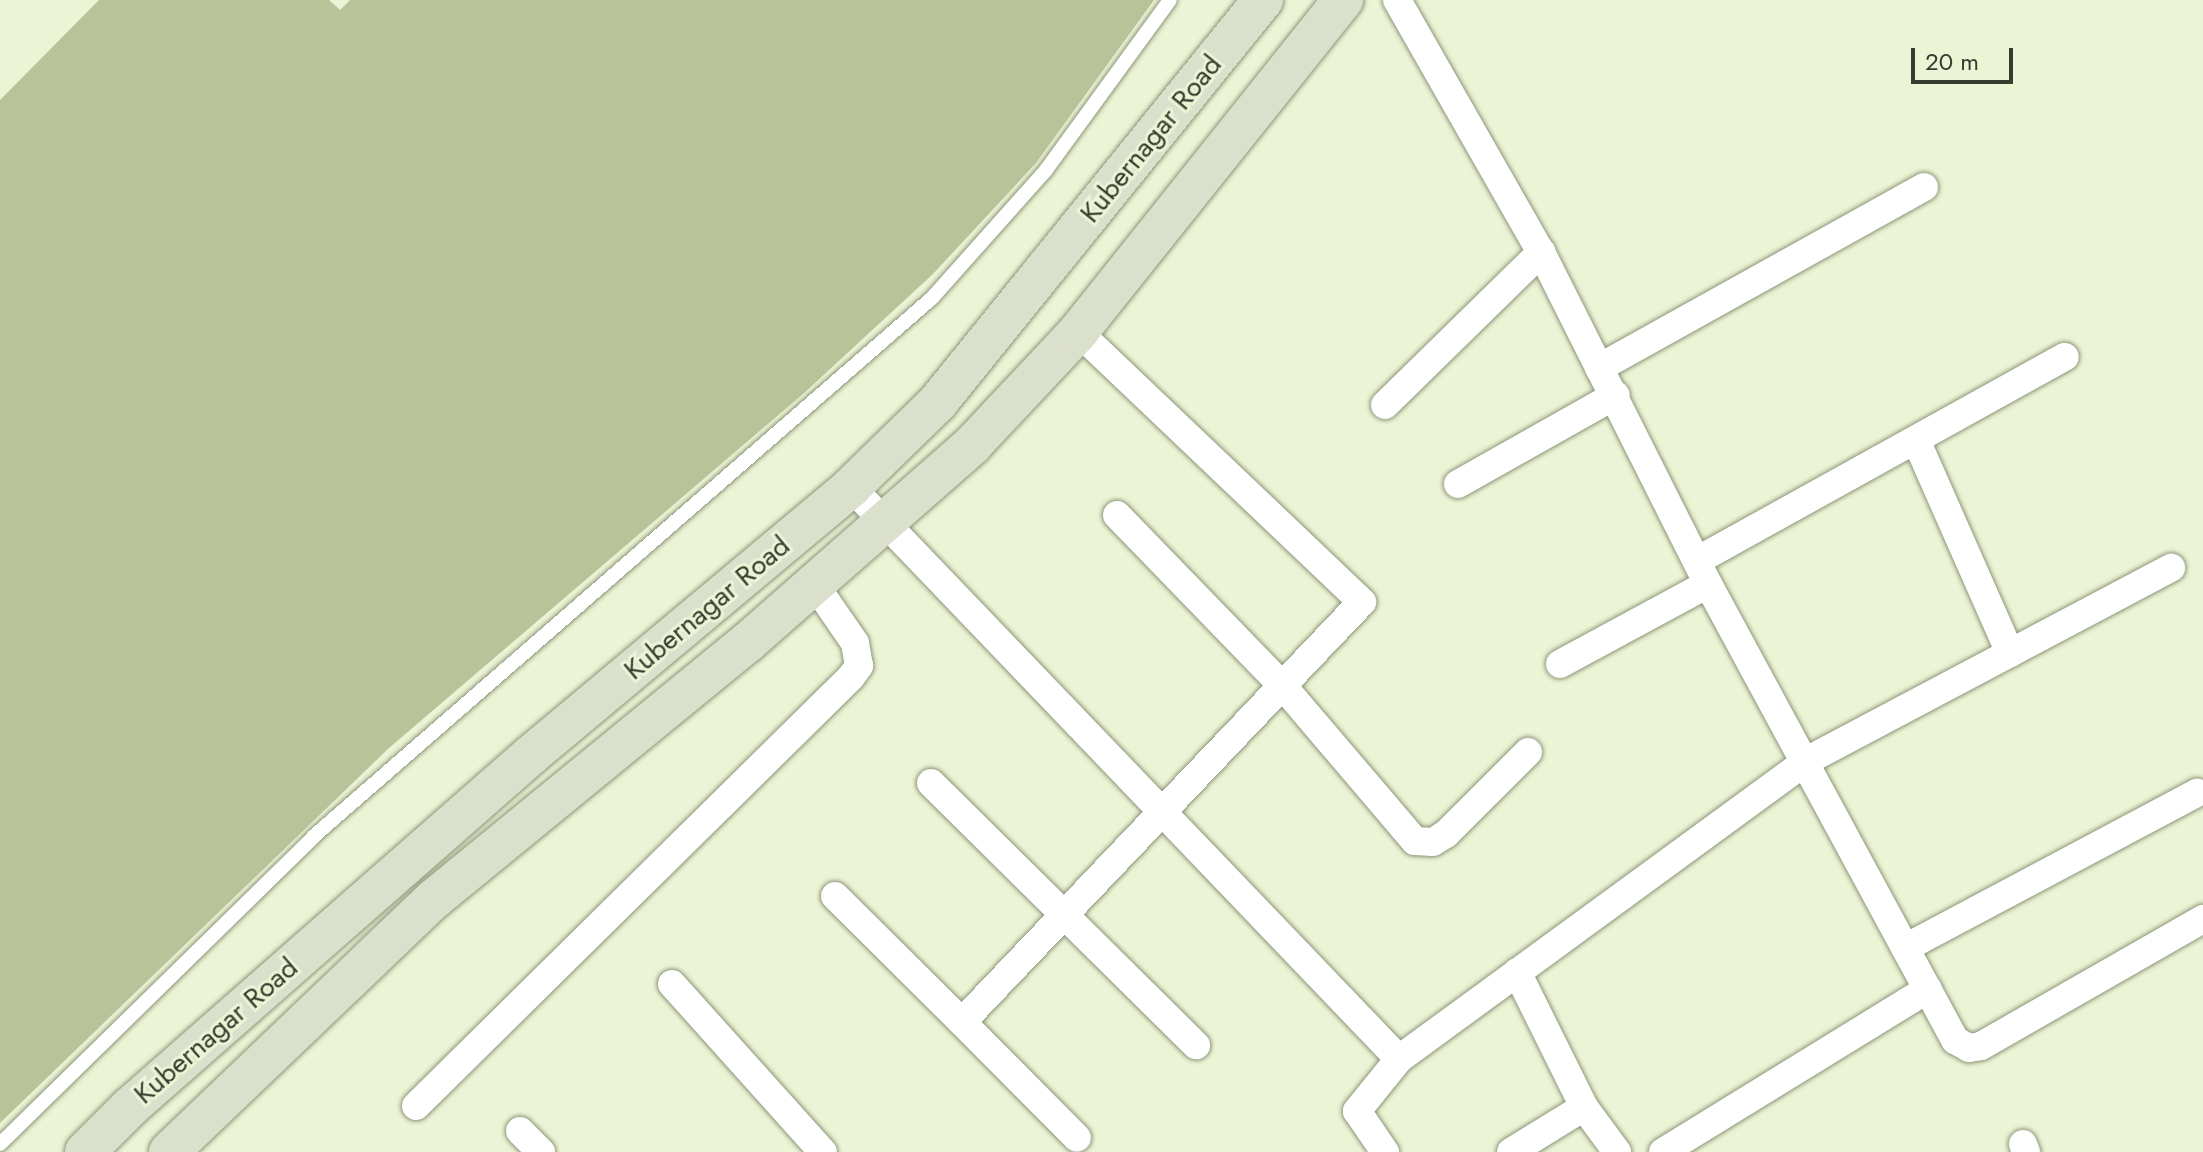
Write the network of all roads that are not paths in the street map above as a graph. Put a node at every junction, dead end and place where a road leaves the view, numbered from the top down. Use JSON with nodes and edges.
{"nodes":[{"id":1,"x":1170,"y":0,"type":"edge"},
{"id":2,"x":1263,"y":0,"type":"edge"},
{"id":3,"x":1343,"y":0,"type":"edge"},
{"id":4,"x":1397,"y":0,"type":"edge"},
{"id":5,"x":1924,"y":187,"type":"dead end"},
{"id":6,"x":1541,"y":252,"type":"junction"},
{"id":7,"x":1078,"y":332,"type":"junction"},
{"id":8,"x":2065,"y":357,"type":"dead end"},
{"id":9,"x":1599,"y":368,"type":"junction"},
{"id":10,"x":1616,"y":395,"type":"junction"},
{"id":11,"x":1385,"y":405,"type":"dead end"},
{"id":12,"x":1916,"y":440,"type":"junction"},
{"id":13,"x":1458,"y":484,"type":"dead end"},
{"id":14,"x":851,"y":487,"type":"junction"},
{"id":15,"x":1117,"y":515,"type":"dead end"},
{"id":16,"x":888,"y":523,"type":"junction"},
{"id":17,"x":2171,"y":568,"type":"dead end"},
{"id":18,"x":1704,"y":572,"type":"junction"},
{"id":19,"x":815,"y":585,"type":"junction"},
{"id":20,"x":2010,"y":653,"type":"junction"},
{"id":21,"x":1560,"y":664,"type":"dead end"},
{"id":22,"x":1282,"y":685,"type":"junction"},
{"id":23,"x":1528,"y":752,"type":"dead end"},
{"id":24,"x":1808,"y":760,"type":"junction"},
{"id":25,"x":931,"y":783,"type":"dead end"},
{"id":26,"x":2197,"y":793,"type":"dead end"},
{"id":27,"x":1160,"y":811,"type":"junction"},
{"id":28,"x":835,"y":896,"type":"dead end"},
{"id":29,"x":1064,"y":912,"type":"junction"},
{"id":30,"x":2203,"y":919,"type":"edge"},
{"id":31,"x":1905,"y":948,"type":"junction"},
{"id":32,"x":1517,"y":972,"type":"junction"},
{"id":33,"x":672,"y":984,"type":"dead end"},
{"id":34,"x":1928,"y":989,"type":"junction"},
{"id":35,"x":962,"y":1022,"type":"junction"},
{"id":36,"x":1196,"y":1045,"type":"dead end"},
{"id":37,"x":1399,"y":1059,"type":"junction"},
{"id":38,"x":416,"y":1106,"type":"dead end"},
{"id":39,"x":130,"y":1107,"type":"junction"},
{"id":40,"x":1584,"y":1107,"type":"junction"},
{"id":41,"x":520,"y":1131,"type":"dead end"},
{"id":42,"x":1077,"y":1138,"type":"dead end"},
{"id":43,"x":0,"y":1144,"type":"edge"},
{"id":44,"x":178,"y":1149,"type":"edge"},
{"id":45,"x":85,"y":1152,"type":"edge"},
{"id":46,"x":541,"y":1152,"type":"edge"},
{"id":47,"x":823,"y":1152,"type":"edge"},
{"id":48,"x":1385,"y":1152,"type":"edge"},
{"id":49,"x":1511,"y":1152,"type":"edge"},
{"id":50,"x":1617,"y":1152,"type":"edge"},
{"id":51,"x":1663,"y":1152,"type":"edge"}],
"edges":[{"from":1,"to":43,"type":"lane"},
{"from":2,"to":14,"type":"street","name":"Kubernagar Road"},
{"from":3,"to":7,"type":"street","name":"Kubernagar Road"},
{"from":4,"to":6,"type":"street"},
{"from":5,"to":9,"type":"street"},
{"from":6,"to":9,"type":"street"},
{"from":6,"to":11,"type":"street"},
{"from":7,"to":16,"type":"street","name":"Kubernagar Road"},
{"from":7,"to":22,"type":"street"},
{"from":8,"to":12,"type":"street"},
{"from":9,"to":10,"type":"street"},
{"from":10,"to":13,"type":"street"},
{"from":10,"to":18,"type":"street"},
{"from":12,"to":18,"type":"street"},
{"from":12,"to":20,"type":"street"},
{"from":14,"to":16,"type":"street"},
{"from":14,"to":39,"type":"street","name":"Kubernagar Road"},
{"from":15,"to":22,"type":"street"},
{"from":16,"to":19,"type":"street","name":"Kubernagar Road"},
{"from":16,"to":27,"type":"street"},
{"from":17,"to":20,"type":"street"},
{"from":18,"to":21,"type":"street"},
{"from":18,"to":24,"type":"street"},
{"from":19,"to":38,"type":"street"},
{"from":19,"to":44,"type":"street","name":"Kubernagar Road"},
{"from":20,"to":24,"type":"street"},
{"from":22,"to":23,"type":"street"},
{"from":22,"to":27,"type":"street"},
{"from":24,"to":31,"type":"street"},
{"from":24,"to":32,"type":"street"},
{"from":25,"to":29,"type":"street"},
{"from":26,"to":31,"type":"street"},
{"from":27,"to":29,"type":"street"},
{"from":27,"to":37,"type":"street"},
{"from":28,"to":35,"type":"street"},
{"from":29,"to":35,"type":"street"},
{"from":29,"to":36,"type":"street"},
{"from":30,"to":34,"type":"street"},
{"from":31,"to":34,"type":"street"},
{"from":32,"to":37,"type":"street"},
{"from":32,"to":40,"type":"street"},
{"from":33,"to":47,"type":"street"},
{"from":34,"to":51,"type":"street"},
{"from":35,"to":42,"type":"street"},
{"from":37,"to":48,"type":"street"},
{"from":39,"to":44,"type":"street"},
{"from":39,"to":45,"type":"street","name":"Kubernagar Road"},
{"from":40,"to":49,"type":"street"},
{"from":40,"to":50,"type":"street"},
{"from":41,"to":46,"type":"street"}]}
